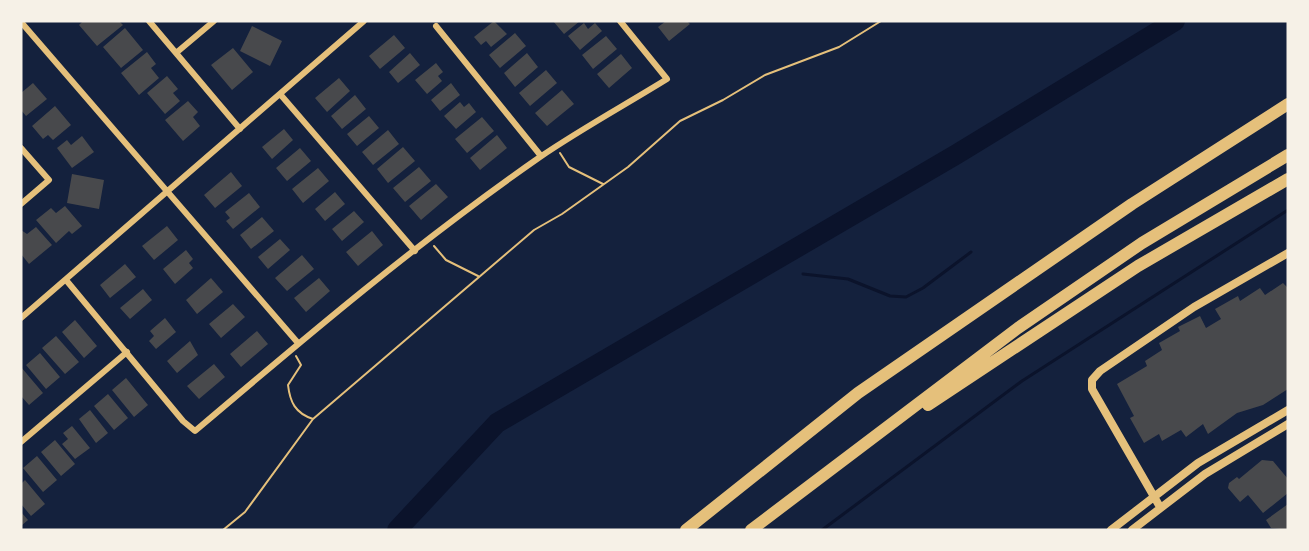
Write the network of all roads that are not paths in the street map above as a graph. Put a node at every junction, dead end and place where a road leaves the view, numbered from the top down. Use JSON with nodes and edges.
{"nodes":[{"id":1,"x":149,"y":21,"type":"edge"},
{"id":2,"x":214,"y":21,"type":"edge"},
{"id":3,"x":364,"y":21,"type":"edge"},
{"id":4,"x":620,"y":21,"type":"edge"},
{"id":5,"x":21,"y":22,"type":"edge"},
{"id":6,"x":436,"y":26,"type":"dead end"},
{"id":7,"x":176,"y":53,"type":"junction"},
{"id":8,"x":280,"y":94,"type":"junction"},
{"id":9,"x":1288,"y":104,"type":"edge"},
{"id":10,"x":240,"y":129,"type":"junction"},
{"id":11,"x":21,"y":148,"type":"edge"},
{"id":12,"x":1288,"y":155,"type":"edge"},
{"id":13,"x":541,"y":156,"type":"junction"},
{"id":14,"x":1288,"y":179,"type":"edge"},
{"id":15,"x":165,"y":190,"type":"junction"},
{"id":16,"x":21,"y":204,"type":"edge"},
{"id":17,"x":415,"y":251,"type":"junction"},
{"id":18,"x":1288,"y":253,"type":"edge"},
{"id":19,"x":66,"y":280,"type":"junction"},
{"id":20,"x":21,"y":318,"type":"edge"},
{"id":21,"x":298,"y":343,"type":"junction"},
{"id":22,"x":127,"y":352,"type":"junction"},
{"id":23,"x":1288,"y":410,"type":"edge"},
{"id":24,"x":1288,"y":424,"type":"edge"},
{"id":25,"x":21,"y":442,"type":"edge"},
{"id":26,"x":823,"y":476,"type":"junction"},
{"id":27,"x":1152,"y":496,"type":"junction"},
{"id":28,"x":1160,"y":507,"type":"junction"},
{"id":29,"x":686,"y":530,"type":"edge"},
{"id":30,"x":752,"y":530,"type":"edge"},
{"id":31,"x":1111,"y":530,"type":"edge"},
{"id":32,"x":1132,"y":530,"type":"edge"}],
"edges":[{"from":1,"to":7,"type":"street"},
{"from":2,"to":7,"type":"street"},
{"from":3,"to":8,"type":"street"},
{"from":4,"to":13,"type":"street"},
{"from":5,"to":15,"type":"street"},
{"from":6,"to":13,"type":"street"},
{"from":7,"to":10,"type":"street"},
{"from":8,"to":10,"type":"street"},
{"from":8,"to":17,"type":"street"},
{"from":9,"to":29,"type":"highway"},
{"from":10,"to":15,"type":"street"},
{"from":11,"to":16,"type":"street"},
{"from":12,"to":26,"type":"highway"},
{"from":13,"to":17,"type":"street"},
{"from":14,"to":26,"type":"highway"},
{"from":15,"to":19,"type":"street"},
{"from":15,"to":21,"type":"street"},
{"from":17,"to":21,"type":"street"},
{"from":18,"to":27,"type":"street"},
{"from":19,"to":20,"type":"street"},
{"from":19,"to":22,"type":"street"},
{"from":21,"to":22,"type":"street"},
{"from":22,"to":25,"type":"street"},
{"from":23,"to":27,"type":"street"},
{"from":24,"to":28,"type":"street"},
{"from":26,"to":30,"type":"highway"},
{"from":27,"to":28,"type":"street"},
{"from":27,"to":31,"type":"street"},
{"from":28,"to":32,"type":"street"}]}
